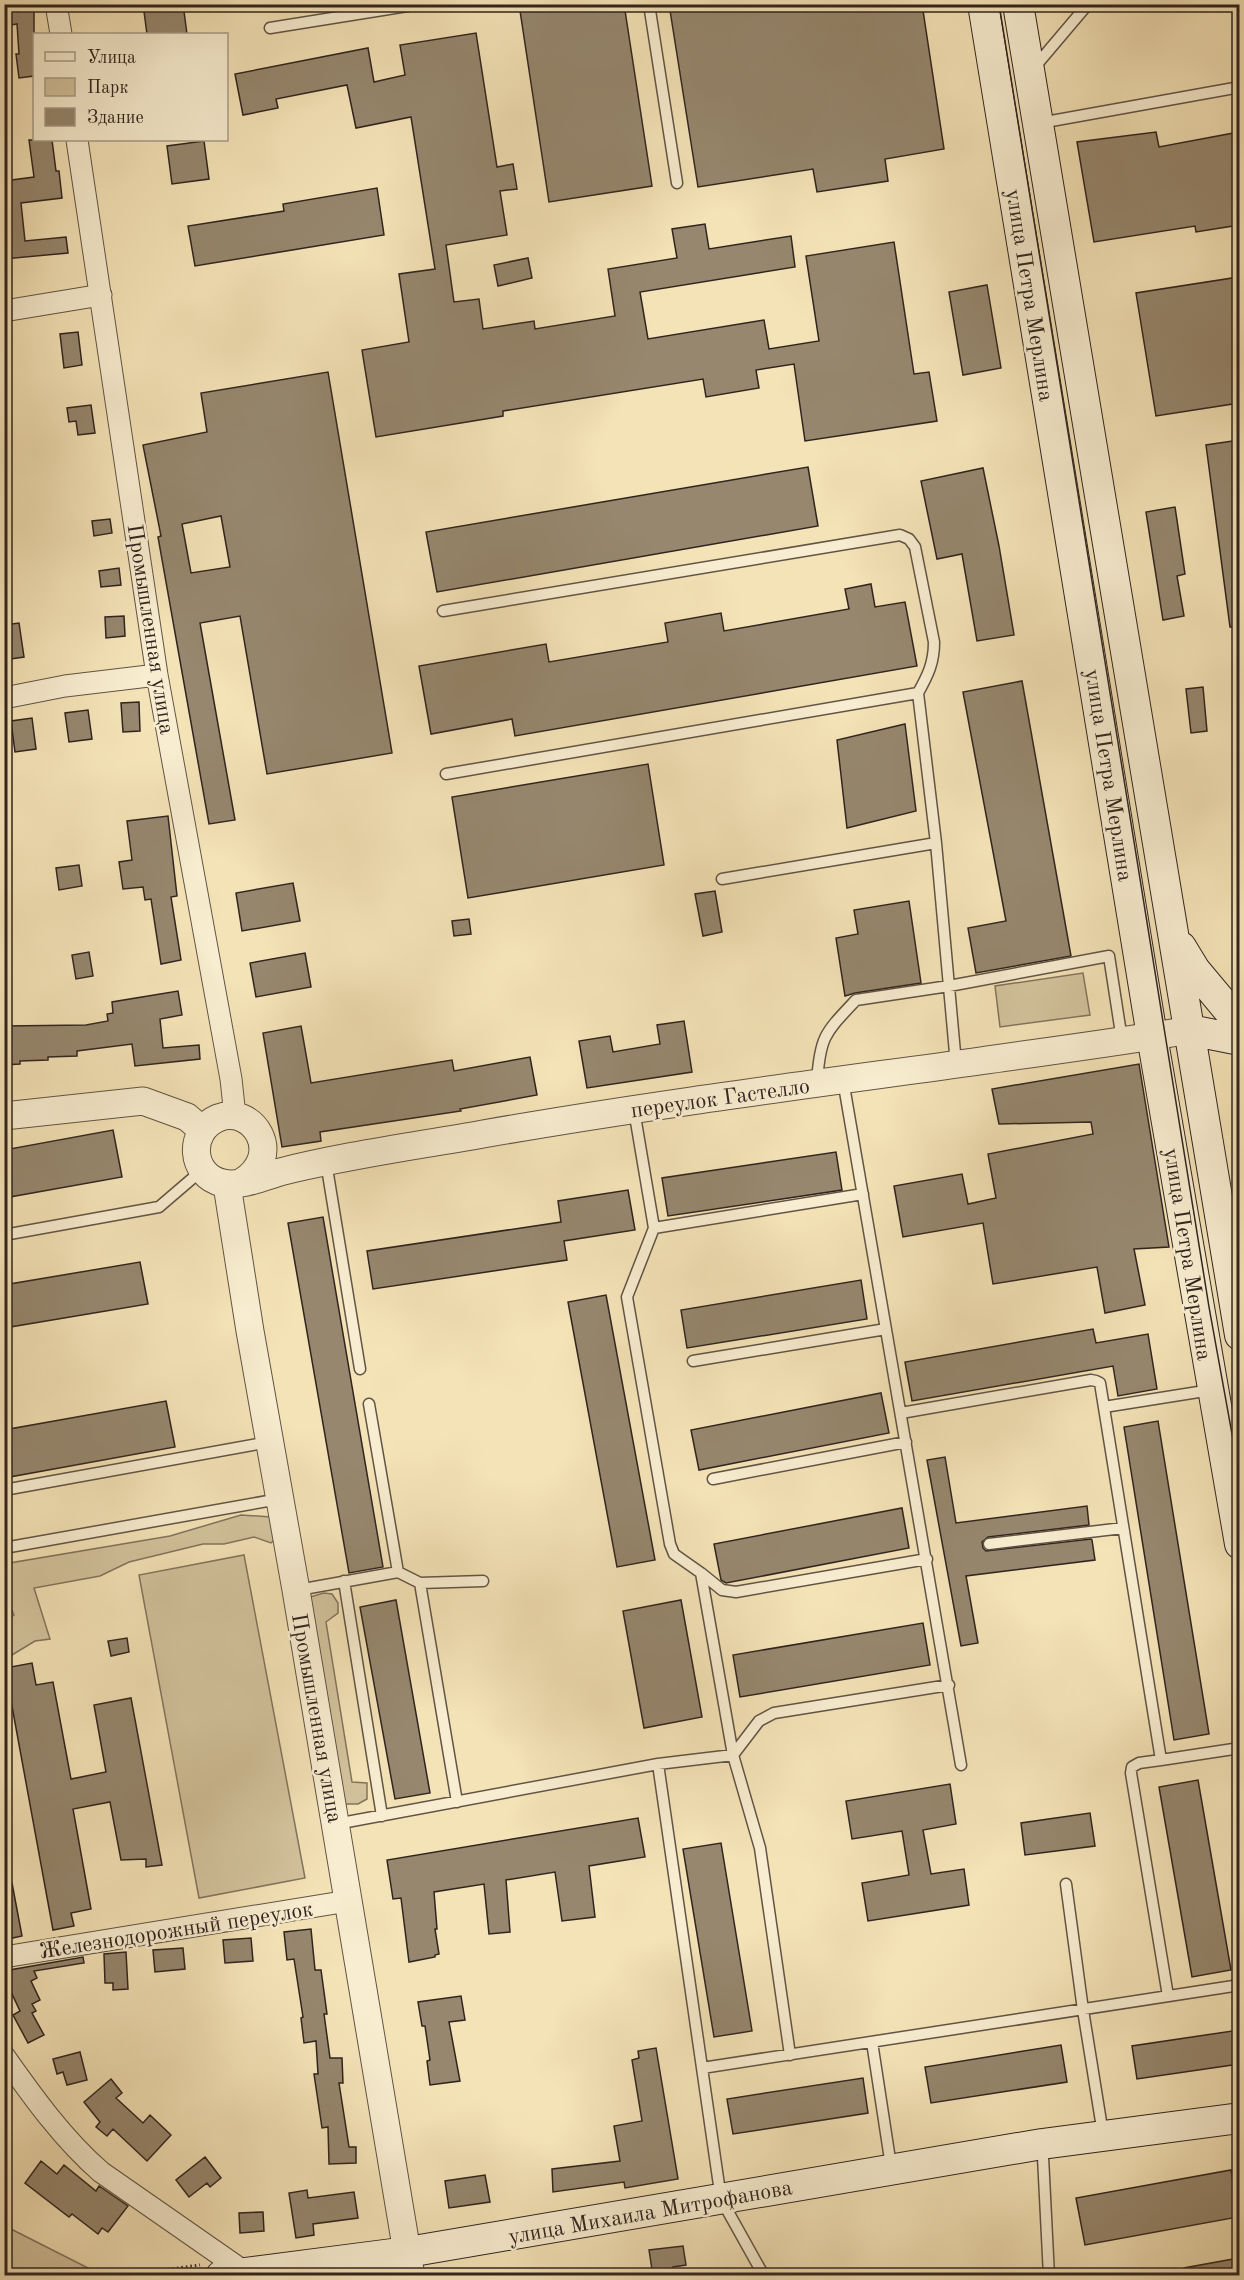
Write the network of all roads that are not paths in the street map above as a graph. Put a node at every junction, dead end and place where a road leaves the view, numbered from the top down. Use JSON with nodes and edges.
{"nodes":[{"id":1,"x":56,"y":4,"type":"edge"},
{"id":2,"x":420,"y":4,"type":"edge"},
{"id":3,"x":650,"y":4,"type":"edge"},
{"id":4,"x":983,"y":4,"type":"edge"},
{"id":5,"x":1018,"y":4,"type":"edge"},
{"id":6,"x":1088,"y":4,"type":"edge"},
{"id":7,"x":270,"y":28,"type":"dead end"},
{"id":8,"x":61,"y":33,"type":"edge"},
{"id":9,"x":1029,"y":74,"type":"junction"},
{"id":10,"x":1239,"y":87,"type":"edge"},
{"id":11,"x":1037,"y":123,"type":"junction"},
{"id":12,"x":77,"y":141,"type":"edge"},
{"id":13,"x":677,"y":183,"type":"dead end"},
{"id":14,"x":1030,"y":183,"type":"junction"},
{"id":15,"x":101,"y":294,"type":"junction"},
{"id":16,"x":4,"y":311,"type":"edge"},
{"id":17,"x":443,"y":611,"type":"dead end"},
{"id":18,"x":157,"y":675,"type":"junction"},
{"id":19,"x":918,"y":693,"type":"junction"},
{"id":20,"x":4,"y":698,"type":"edge"},
{"id":21,"x":446,"y":774,"type":"dead end"},
{"id":22,"x":936,"y":843,"type":"junction"},
{"id":23,"x":722,"y":879,"type":"dead end"},
{"id":24,"x":1174,"y":934,"type":"junction"},
{"id":25,"x":949,"y":986,"type":"junction"},
{"id":26,"x":1239,"y":1024,"type":"edge"},
{"id":27,"x":1190,"y":1030,"type":"junction"},
{"id":28,"x":1152,"y":1036,"type":"junction"},
{"id":29,"x":1239,"y":1040,"type":"edge"},
{"id":30,"x":1122,"y":1041,"type":"junction"},
{"id":31,"x":956,"y":1064,"type":"junction"},
{"id":32,"x":843,"y":1080,"type":"junction"},
{"id":33,"x":817,"y":1084,"type":"junction"},
{"id":34,"x":634,"y":1109,"type":"junction"},
{"id":35,"x":4,"y":1116,"type":"edge"},
{"id":36,"x":219,"y":1121,"type":"junction"},
{"id":37,"x":261,"y":1137,"type":"junction"},
{"id":38,"x":314,"y":1164,"type":"junction"},
{"id":39,"x":202,"y":1170,"type":"junction"},
{"id":40,"x":235,"y":1184,"type":"junction"},
{"id":41,"x":863,"y":1194,"type":"junction"},
{"id":42,"x":654,"y":1228,"type":"junction"},
{"id":43,"x":4,"y":1236,"type":"edge"},
{"id":44,"x":886,"y":1329,"type":"junction"},
{"id":45,"x":1239,"y":1335,"type":"edge"},
{"id":46,"x":693,"y":1361,"type":"dead end"},
{"id":47,"x":360,"y":1369,"type":"dead end"},
{"id":48,"x":1212,"y":1390,"type":"junction"},
{"id":49,"x":369,"y":1404,"type":"dead end"},
{"id":50,"x":1104,"y":1407,"type":"junction"},
{"id":51,"x":901,"y":1413,"type":"junction"},
{"id":52,"x":269,"y":1442,"type":"junction"},
{"id":53,"x":906,"y":1442,"type":"junction"},
{"id":54,"x":713,"y":1479,"type":"dead end"},
{"id":55,"x":4,"y":1490,"type":"edge"},
{"id":56,"x":279,"y":1499,"type":"junction"},
{"id":57,"x":1124,"y":1528,"type":"junction"},
{"id":58,"x":989,"y":1544,"type":"dead end"},
{"id":59,"x":1239,"y":1544,"type":"edge"},
{"id":60,"x":4,"y":1548,"type":"edge"},
{"id":61,"x":927,"y":1559,"type":"junction"},
{"id":62,"x":398,"y":1572,"type":"junction"},
{"id":63,"x":701,"y":1573,"type":"junction"},
{"id":64,"x":344,"y":1581,"type":"junction"},
{"id":65,"x":483,"y":1581,"type":"dead end"},
{"id":66,"x":420,"y":1582,"type":"junction"},
{"id":67,"x":296,"y":1590,"type":"junction"},
{"id":68,"x":949,"y":1685,"type":"junction"},
{"id":69,"x":1239,"y":1748,"type":"edge"},
{"id":70,"x":733,"y":1755,"type":"junction"},
{"id":71,"x":1161,"y":1760,"type":"junction"},
{"id":72,"x":658,"y":1764,"type":"junction"},
{"id":73,"x":961,"y":1765,"type":"dead end"},
{"id":74,"x":457,"y":1802,"type":"junction"},
{"id":75,"x":382,"y":1816,"type":"junction"},
{"id":76,"x":336,"y":1824,"type":"junction"},
{"id":77,"x":1066,"y":1884,"type":"dead end"},
{"id":78,"x":348,"y":1901,"type":"junction"},
{"id":79,"x":4,"y":1957,"type":"edge"},
{"id":80,"x":1239,"y":1985,"type":"edge"},
{"id":81,"x":1168,"y":1996,"type":"junction"},
{"id":82,"x":1083,"y":2010,"type":"junction"},
{"id":83,"x":872,"y":2042,"type":"junction"},
{"id":84,"x":790,"y":2055,"type":"junction"},
{"id":85,"x":4,"y":2056,"type":"edge"},
{"id":86,"x":702,"y":2068,"type":"junction"},
{"id":87,"x":1239,"y":2118,"type":"edge"},
{"id":88,"x":1239,"y":2133,"type":"edge"},
{"id":89,"x":1103,"y":2135,"type":"junction"},
{"id":90,"x":1043,"y":2157,"type":"junction"},
{"id":91,"x":892,"y":2171,"type":"junction"},
{"id":92,"x":721,"y":2199,"type":"junction"},
{"id":93,"x":410,"y":2264,"type":"edge"},
{"id":94,"x":358,"y":2267,"type":"junction"},
{"id":95,"x":234,"y":2271,"type":"edge"},
{"id":96,"x":308,"y":2275,"type":"edge"},
{"id":97,"x":388,"y":2276,"type":"edge"},
{"id":98,"x":764,"y":2276,"type":"edge"},
{"id":99,"x":1048,"y":2276,"type":"edge"}],
"edges":[{"from":1,"to":8,"type":"street"},
{"from":2,"to":7,"type":"lane"},
{"from":3,"to":13,"type":"lane"},
{"from":4,"to":14,"type":"main road","name":"улица Петра Мерлина"},
{"from":5,"to":9,"type":"main road","name":"улица Петра Мерлина"},
{"from":6,"to":9,"type":"lane"},
{"from":9,"to":11,"type":"main road","name":"улица Петра Мерлина"},
{"from":10,"to":11,"type":"lane"},
{"from":11,"to":14,"type":"main road","name":"улица Петра Мерлина"},
{"from":12,"to":15,"type":"street","name":"Промышленная улица"},
{"from":14,"to":24,"type":"main road","name":"улица Петра Мерлина"},
{"from":14,"to":28,"type":"main road","name":"улица Петра Мерлина"},
{"from":15,"to":16,"type":"street"},
{"from":15,"to":18,"type":"street","name":"Промышленная улица"},
{"from":17,"to":19,"type":"lane"},
{"from":18,"to":20,"type":"street"},
{"from":18,"to":36,"type":"street","name":"Промышленная улица"},
{"from":19,"to":21,"type":"lane"},
{"from":19,"to":22,"type":"lane"},
{"from":22,"to":23,"type":"lane"},
{"from":22,"to":25,"type":"lane"},
{"from":24,"to":26,"type":"main road"},
{"from":24,"to":27,"type":"main road","name":"улица Петра Мерлина"},
{"from":25,"to":30,"type":"lane"},
{"from":25,"to":31,"type":"lane"},
{"from":25,"to":33,"type":"lane"},
{"from":27,"to":28,"type":"street","name":"переулок Гастелло"},
{"from":27,"to":29,"type":"main road"},
{"from":27,"to":45,"type":"main road","name":"улица Петра Мерлина"},
{"from":28,"to":30,"type":"street","name":"переулок Гастелло"},
{"from":28,"to":48,"type":"main road","name":"улица Петра Мерлина"},
{"from":30,"to":31,"type":"street","name":"переулок Гастелло"},
{"from":31,"to":32,"type":"street","name":"переулок Гастелло"},
{"from":32,"to":33,"type":"street","name":"переулок Гастелло"},
{"from":32,"to":41,"type":"lane"},
{"from":33,"to":34,"type":"street","name":"переулок Гастелло"},
{"from":34,"to":38,"type":"street","name":"переулок Гастелло"},
{"from":34,"to":42,"type":"lane"},
{"from":35,"to":36,"type":"street"},
{"from":36,"to":37,"type":"street"},
{"from":36,"to":39,"type":"street"},
{"from":37,"to":38,"type":"street"},
{"from":37,"to":40,"type":"street"},
{"from":38,"to":40,"type":"street","name":"переулок Гастелло"},
{"from":38,"to":47,"type":"lane"},
{"from":39,"to":40,"type":"street"},
{"from":39,"to":43,"type":"lane"},
{"from":40,"to":52,"type":"street","name":"Промышленная улица"},
{"from":41,"to":42,"type":"lane"},
{"from":41,"to":44,"type":"lane"},
{"from":42,"to":63,"type":"lane"},
{"from":44,"to":46,"type":"lane"},
{"from":44,"to":51,"type":"lane"},
{"from":48,"to":50,"type":"lane"},
{"from":48,"to":59,"type":"main road","name":"улица Петра Мерлина"},
{"from":49,"to":62,"type":"lane"},
{"from":50,"to":51,"type":"lane"},
{"from":50,"to":57,"type":"lane"},
{"from":51,"to":53,"type":"lane"},
{"from":52,"to":55,"type":"lane"},
{"from":52,"to":56,"type":"street","name":"Промышленная улица"},
{"from":53,"to":54,"type":"lane"},
{"from":53,"to":61,"type":"lane"},
{"from":56,"to":60,"type":"lane"},
{"from":56,"to":67,"type":"street","name":"Промышленная улица"},
{"from":57,"to":58,"type":"lane"},
{"from":57,"to":71,"type":"lane"},
{"from":61,"to":63,"type":"lane"},
{"from":61,"to":68,"type":"lane"},
{"from":62,"to":64,"type":"lane"},
{"from":62,"to":66,"type":"lane"},
{"from":63,"to":70,"type":"lane"},
{"from":64,"to":67,"type":"lane"},
{"from":64,"to":75,"type":"lane"},
{"from":65,"to":66,"type":"lane"},
{"from":66,"to":74,"type":"lane"},
{"from":67,"to":76,"type":"street","name":"Промышленная улица"},
{"from":68,"to":70,"type":"lane"},
{"from":68,"to":73,"type":"lane"},
{"from":69,"to":71,"type":"lane"},
{"from":70,"to":72,"type":"lane"},
{"from":70,"to":84,"type":"lane"},
{"from":71,"to":81,"type":"lane"},
{"from":72,"to":74,"type":"lane"},
{"from":72,"to":86,"type":"lane"},
{"from":74,"to":75,"type":"lane"},
{"from":75,"to":76,"type":"lane"},
{"from":76,"to":78,"type":"street","name":"Промышленная улица"},
{"from":77,"to":82,"type":"lane"},
{"from":78,"to":79,"type":"street","name":"Железнодорожный переулок"},
{"from":78,"to":93,"type":"street","name":"Промышленная улица"},
{"from":80,"to":81,"type":"lane"},
{"from":81,"to":82,"type":"lane"},
{"from":82,"to":83,"type":"lane"},
{"from":82,"to":89,"type":"lane"},
{"from":83,"to":84,"type":"lane"},
{"from":83,"to":91,"type":"lane"},
{"from":84,"to":86,"type":"lane"},
{"from":85,"to":95,"type":"street"},
{"from":86,"to":92,"type":"lane"},
{"from":87,"to":89,"type":"main road","name":"улица Михаила Митрофанова"},
{"from":88,"to":90,"type":"main road","name":"улица Михаила Митрофанова"},
{"from":89,"to":91,"type":"main road","name":"улица Михаила Митрофанова"},
{"from":90,"to":91,"type":"main road","name":"улица Михаила Митрофанова"},
{"from":90,"to":99,"type":"lane"},
{"from":91,"to":92,"type":"main road","name":"улица Михаила Митрофанова"},
{"from":92,"to":93,"type":"main road","name":"улица Михаила Митрофанова"},
{"from":92,"to":98,"type":"lane"},
{"from":93,"to":94,"type":"main road","name":"улица Михаила Митрофанова"},
{"from":93,"to":95,"type":"main road","name":"улица Михаила Митрофанова"},
{"from":94,"to":96,"type":"main road","name":"улица Михаила Митрофанова"},
{"from":94,"to":97,"type":"main road"}]}
